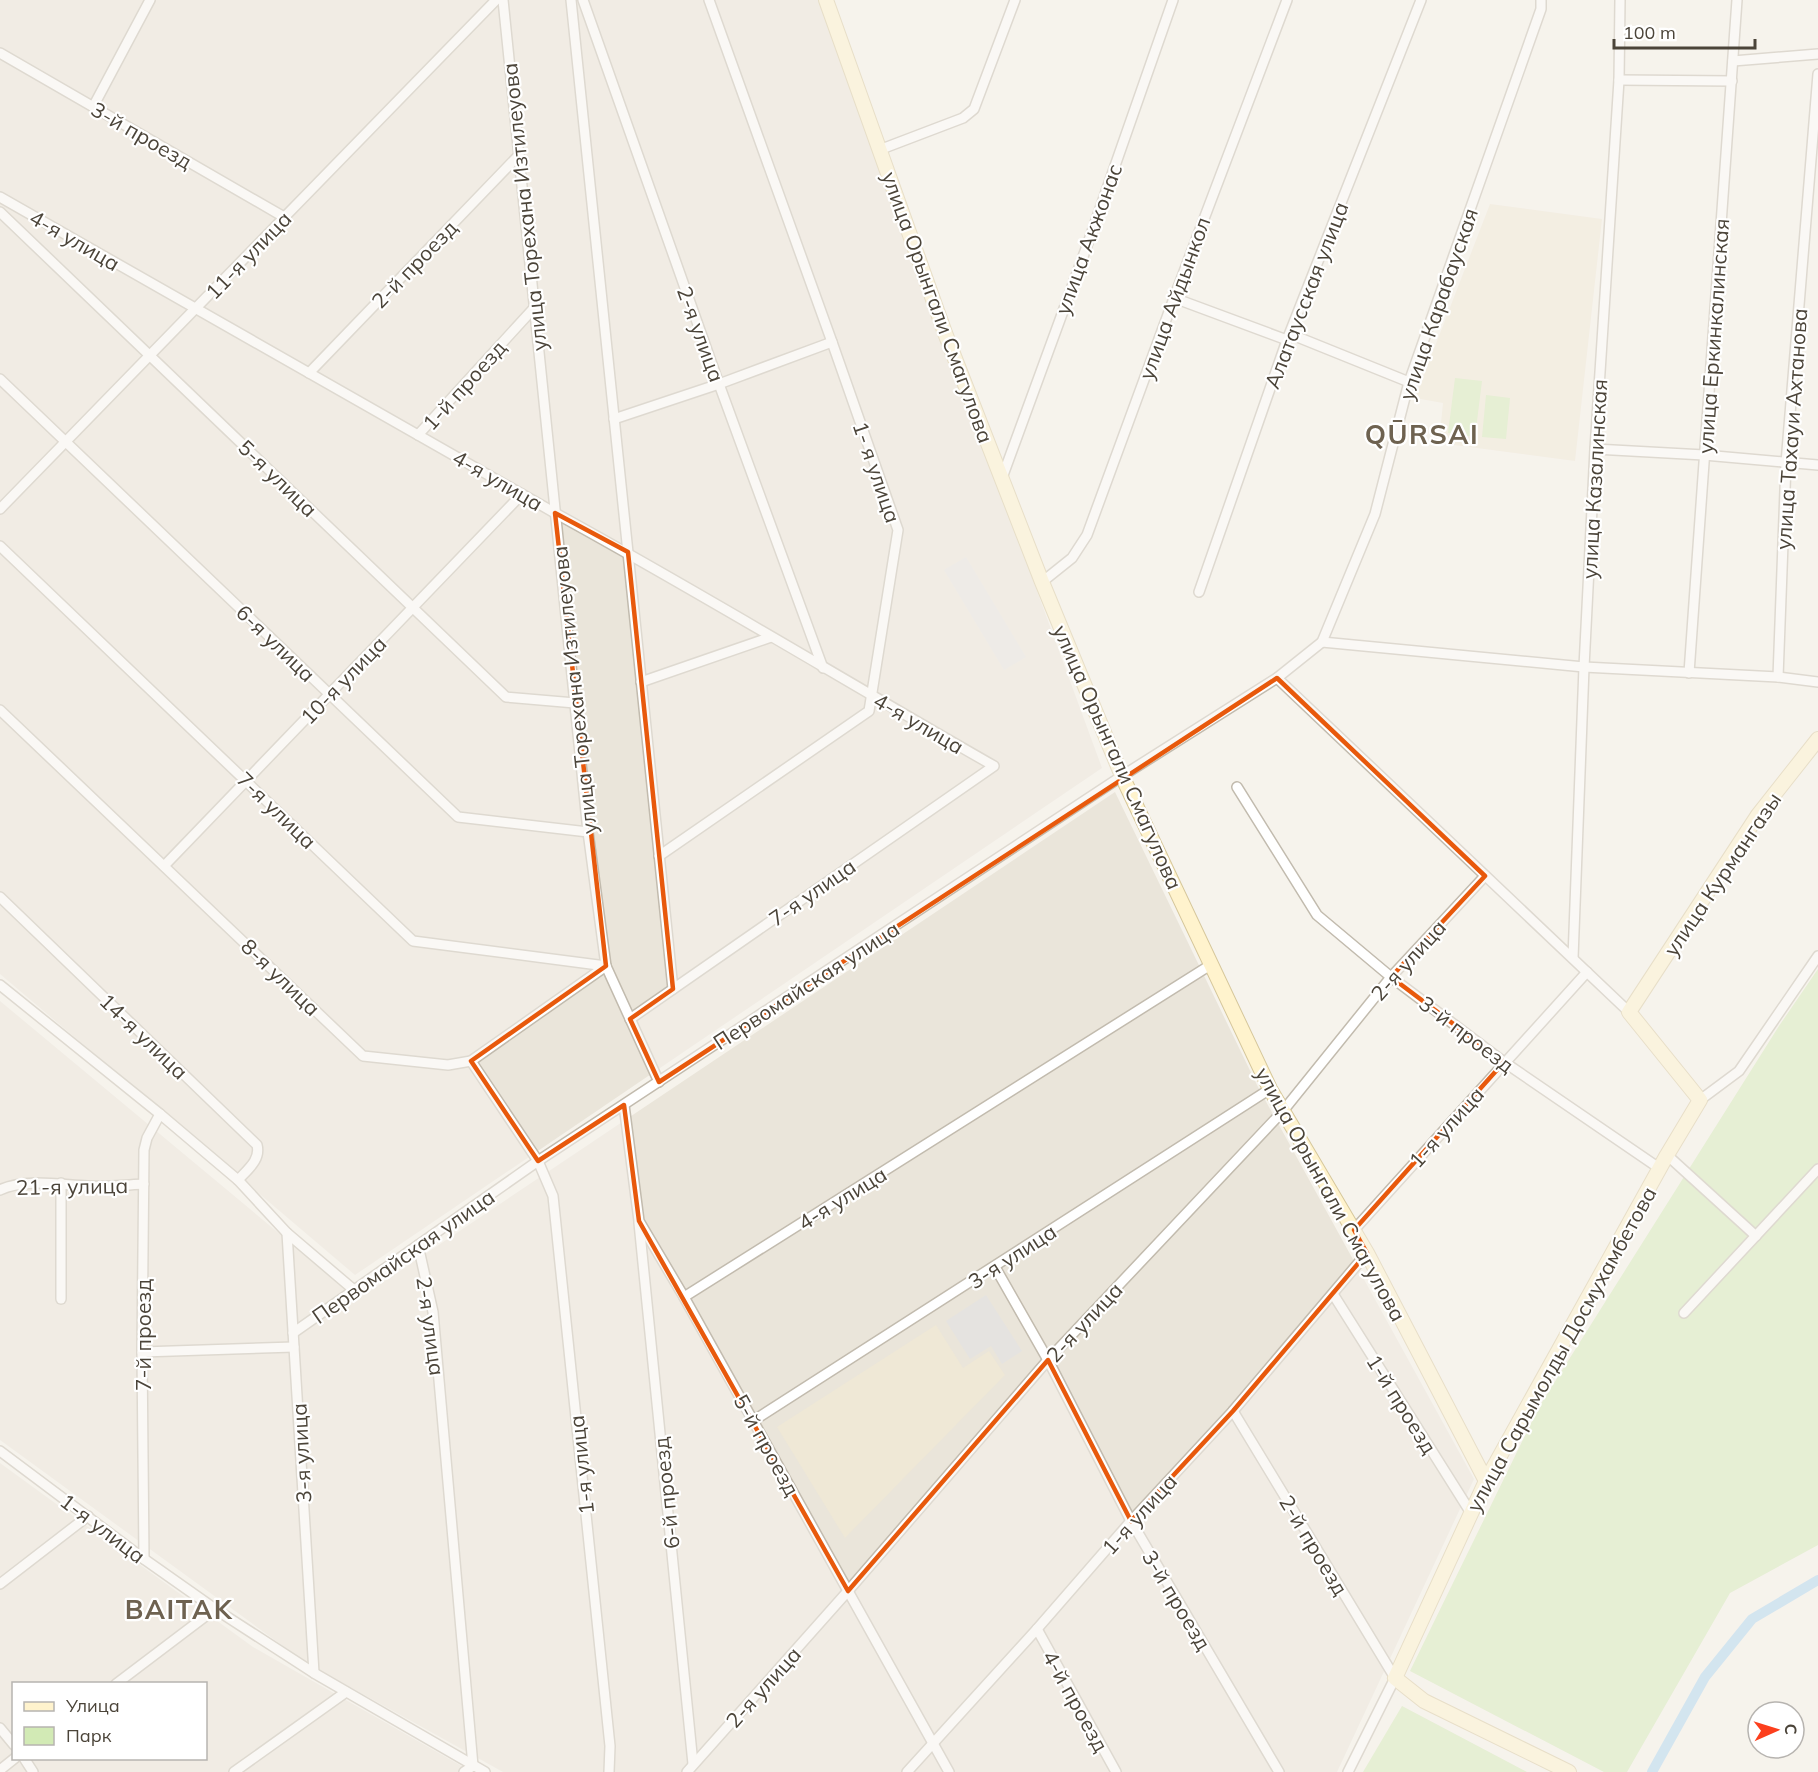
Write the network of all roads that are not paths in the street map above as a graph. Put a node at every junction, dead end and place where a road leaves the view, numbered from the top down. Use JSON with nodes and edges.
{"nodes":[{"id":1,"x":150,"y":0,"type":"edge"},
{"id":2,"x":496,"y":0,"type":"edge"},
{"id":3,"x":503,"y":0,"type":"edge"},
{"id":4,"x":571,"y":0,"type":"edge"},
{"id":5,"x":583,"y":0,"type":"edge"},
{"id":6,"x":709,"y":0,"type":"edge"},
{"id":7,"x":826,"y":0,"type":"edge"},
{"id":8,"x":1015,"y":0,"type":"edge"},
{"id":9,"x":1173,"y":0,"type":"edge"},
{"id":10,"x":1287,"y":0,"type":"edge"},
{"id":11,"x":1421,"y":0,"type":"edge"},
{"id":12,"x":1541,"y":0,"type":"edge"},
{"id":13,"x":1737,"y":0,"type":"edge"},
{"id":14,"x":1617,"y":1,"type":"edge"},
{"id":15,"x":0,"y":52,"type":"edge"},
{"id":16,"x":1818,"y":54,"type":"edge"},
{"id":17,"x":1733,"y":61,"type":"junction"},
{"id":18,"x":1818,"y":74,"type":"edge"},
{"id":19,"x":1619,"y":80,"type":"junction"},
{"id":20,"x":1732,"y":81,"type":"junction"},
{"id":21,"x":93,"y":106,"type":"junction"},
{"id":22,"x":879,"y":150,"type":"junction"},
{"id":23,"x":519,"y":155,"type":"junction"},
{"id":24,"x":0,"y":197,"type":"edge"},
{"id":25,"x":0,"y":212,"type":"edge"},
{"id":26,"x":284,"y":217,"type":"junction"},
{"id":27,"x":1174,"y":298,"type":"junction"},
{"id":28,"x":196,"y":308,"type":"junction"},
{"id":29,"x":534,"y":308,"type":"junction"},
{"id":30,"x":1289,"y":337,"type":"junction"},
{"id":31,"x":832,"y":342,"type":"junction"},
{"id":32,"x":150,"y":355,"type":"junction"},
{"id":33,"x":309,"y":373,"type":"junction"},
{"id":34,"x":0,"y":379,"type":"edge"},
{"id":35,"x":1409,"y":382,"type":"junction"},
{"id":36,"x":719,"y":384,"type":"junction"},
{"id":37,"x":614,"y":419,"type":"junction"},
{"id":38,"x":418,"y":435,"type":"junction"},
{"id":39,"x":66,"y":441,"type":"junction"},
{"id":40,"x":1595,"y":449,"type":"junction"},
{"id":41,"x":1704,"y":455,"type":"junction"},
{"id":42,"x":1786,"y":463,"type":"junction"},
{"id":43,"x":1818,"y":465,"type":"edge"},
{"id":44,"x":1002,"y":478,"type":"junction"},
{"id":45,"x":522,"y":494,"type":"junction"},
{"id":46,"x":0,"y":509,"type":"edge"},
{"id":47,"x":555,"y":513,"type":"junction"},
{"id":48,"x":0,"y":546,"type":"edge"},
{"id":49,"x":628,"y":552,"type":"junction"},
{"id":50,"x":1042,"y":582,"type":"junction"},
{"id":51,"x":1199,"y":592,"type":"dead end"},
{"id":52,"x":413,"y":608,"type":"junction"},
{"id":53,"x":771,"y":637,"type":"junction"},
{"id":54,"x":1322,"y":642,"type":"junction"},
{"id":55,"x":1584,"y":667,"type":"junction"},
{"id":56,"x":823,"y":668,"type":"junction"},
{"id":57,"x":1689,"y":673,"type":"junction"},
{"id":58,"x":1778,"y":677,"type":"junction"},
{"id":59,"x":1277,"y":678,"type":"junction"},
{"id":60,"x":641,"y":682,"type":"junction"},
{"id":61,"x":1818,"y":682,"type":"edge"},
{"id":62,"x":329,"y":694,"type":"junction"},
{"id":63,"x":870,"y":695,"type":"junction"},
{"id":64,"x":575,"y":702,"type":"junction"},
{"id":65,"x":0,"y":710,"type":"edge"},
{"id":66,"x":1818,"y":739,"type":"edge"},
{"id":67,"x":993,"y":765,"type":"joint"},
{"id":68,"x":1122,"y":776,"type":"junction"},
{"id":69,"x":246,"y":781,"type":"junction"},
{"id":70,"x":1237,"y":787,"type":"dead end"},
{"id":71,"x":588,"y":832,"type":"junction"},
{"id":72,"x":659,"y":856,"type":"junction"},
{"id":73,"x":164,"y":866,"type":"junction"},
{"id":74,"x":1485,"y":876,"type":"junction"},
{"id":75,"x":0,"y":897,"type":"edge"},
{"id":76,"x":1818,"y":956,"type":"edge"},
{"id":77,"x":1573,"y":958,"type":"junction"},
{"id":78,"x":1212,"y":964,"type":"junction"},
{"id":79,"x":606,"y":966,"type":"junction"},
{"id":80,"x":1587,"y":972,"type":"junction"},
{"id":81,"x":1391,"y":977,"type":"junction"},
{"id":82,"x":0,"y":985,"type":"edge"},
{"id":83,"x":673,"y":989,"type":"junction"},
{"id":84,"x":1629,"y":1012,"type":"junction"},
{"id":85,"x":630,"y":1018,"type":"junction"},
{"id":86,"x":471,"y":1061,"type":"junction"},
{"id":87,"x":1504,"y":1062,"type":"junction"},
{"id":88,"x":659,"y":1082,"type":"junction"},
{"id":89,"x":1270,"y":1089,"type":"junction"},
{"id":90,"x":1700,"y":1100,"type":"junction"},
{"id":91,"x":624,"y":1105,"type":"junction"},
{"id":92,"x":1283,"y":1111,"type":"junction"},
{"id":93,"x":160,"y":1114,"type":"junction"},
{"id":94,"x":1667,"y":1155,"type":"junction"},
{"id":95,"x":538,"y":1161,"type":"junction"},
{"id":96,"x":1659,"y":1168,"type":"junction"},
{"id":97,"x":1818,"y":1168,"type":"edge"},
{"id":98,"x":238,"y":1180,"type":"junction"},
{"id":99,"x":61,"y":1183,"type":"junction"},
{"id":100,"x":144,"y":1184,"type":"junction"},
{"id":101,"x":0,"y":1190,"type":"edge"},
{"id":102,"x":639,"y":1221,"type":"junction"},
{"id":103,"x":1354,"y":1230,"type":"junction"},
{"id":104,"x":286,"y":1233,"type":"junction"},
{"id":105,"x":1756,"y":1236,"type":"junction"},
{"id":106,"x":418,"y":1245,"type":"junction"},
{"id":107,"x":1367,"y":1253,"type":"junction"},
{"id":108,"x":995,"y":1267,"type":"junction"},
{"id":109,"x":354,"y":1290,"type":"junction"},
{"id":110,"x":1333,"y":1294,"type":"junction"},
{"id":111,"x":684,"y":1297,"type":"junction"},
{"id":112,"x":61,"y":1299,"type":"dead end"},
{"id":113,"x":1684,"y":1313,"type":"dead end"},
{"id":114,"x":293,"y":1333,"type":"junction"},
{"id":115,"x":294,"y":1347,"type":"junction"},
{"id":116,"x":142,"y":1352,"type":"junction"},
{"id":117,"x":1048,"y":1360,"type":"junction"},
{"id":118,"x":1233,"y":1411,"type":"junction"},
{"id":119,"x":753,"y":1420,"type":"junction"},
{"id":120,"x":0,"y":1450,"type":"edge"},
{"id":121,"x":1486,"y":1481,"type":"junction"},
{"id":122,"x":1471,"y":1514,"type":"junction"},
{"id":123,"x":88,"y":1516,"type":"junction"},
{"id":124,"x":1131,"y":1521,"type":"junction"},
{"id":125,"x":144,"y":1559,"type":"junction"},
{"id":126,"x":0,"y":1584,"type":"edge"},
{"id":127,"x":848,"y":1591,"type":"junction"},
{"id":128,"x":215,"y":1610,"type":"junction"},
{"id":129,"x":1036,"y":1629,"type":"junction"},
{"id":130,"x":314,"y":1673,"type":"junction"},
{"id":131,"x":1395,"y":1678,"type":"junction"},
{"id":132,"x":117,"y":1682,"type":"edge"},
{"id":133,"x":346,"y":1692,"type":"junction"},
{"id":134,"x":0,"y":1728,"type":"edge"},
{"id":135,"x":12,"y":1743,"type":"edge"},
{"id":136,"x":933,"y":1743,"type":"junction"},
{"id":137,"x":12,"y":1760,"type":"edge"},
{"id":138,"x":473,"y":1766,"type":"junction"},
{"id":139,"x":690,"y":1768,"type":"edge"},
{"id":140,"x":0,"y":1770,"type":"edge"},
{"id":141,"x":234,"y":1772,"type":"edge"},
{"id":142,"x":464,"y":1772,"type":"edge"},
{"id":143,"x":485,"y":1772,"type":"edge"},
{"id":144,"x":609,"y":1772,"type":"edge"},
{"id":145,"x":907,"y":1772,"type":"edge"},
{"id":146,"x":949,"y":1772,"type":"edge"},
{"id":147,"x":1116,"y":1772,"type":"edge"},
{"id":148,"x":1279,"y":1772,"type":"edge"},
{"id":149,"x":1348,"y":1772,"type":"edge"},
{"id":150,"x":1569,"y":1772,"type":"edge"}],
"edges":[{"from":1,"to":21,"type":"street"},
{"from":2,"to":26,"type":"street","name":"11-я улица"},
{"from":3,"to":23,"type":"street","name":"улица Торехана Изтилеуова"},
{"from":4,"to":37,"type":"street"},
{"from":5,"to":36,"type":"street","name":"2-я улица"},
{"from":6,"to":31,"type":"street","name":"1- я улица"},
{"from":7,"to":22,"type":"main road","name":"улица Орынгали Смагулова"},
{"from":8,"to":22,"type":"street"},
{"from":9,"to":44,"type":"street","name":"улица Акжонас"},
{"from":10,"to":27,"type":"street","name":"улица Айдынкол"},
{"from":11,"to":30,"type":"street","name":"Алатаусская улица"},
{"from":12,"to":35,"type":"street","name":"улица Карабауская"},
{"from":13,"to":17,"type":"street","name":"улица Еркинкалинская"},
{"from":14,"to":19,"type":"street","name":"улица Казалинская"},
{"from":15,"to":21,"type":"street","name":"3-й проезд"},
{"from":16,"to":17,"type":"street"},
{"from":17,"to":20,"type":"street","name":"улица Еркинкалинская"},
{"from":18,"to":42,"type":"street","name":"улица Тахауи Ахтанова"},
{"from":19,"to":20,"type":"street"},
{"from":19,"to":40,"type":"street","name":"улица Казалинская"},
{"from":20,"to":41,"type":"street","name":"улица Еркинкалинская"},
{"from":21,"to":26,"type":"street","name":"3-й проезд"},
{"from":22,"to":44,"type":"main road","name":"улица Орынгали Смагулова"},
{"from":23,"to":29,"type":"street","name":"улица Торехана Изтилеуова"},
{"from":23,"to":33,"type":"street","name":"2-й проезд"},
{"from":24,"to":28,"type":"street","name":"4-я улица"},
{"from":25,"to":32,"type":"street","name":"5-я улица"},
{"from":26,"to":28,"type":"street","name":"11-я улица"},
{"from":27,"to":30,"type":"street"},
{"from":27,"to":50,"type":"street","name":"улица Айдынкол"},
{"from":28,"to":32,"type":"street","name":"11-я улица"},
{"from":28,"to":33,"type":"street","name":"4-я улица"},
{"from":29,"to":38,"type":"street","name":"1-й проезд"},
{"from":29,"to":47,"type":"street","name":"улица Торехана Изтилеуова"},
{"from":30,"to":35,"type":"street"},
{"from":30,"to":51,"type":"street","name":"Алатаусская улица"},
{"from":31,"to":36,"type":"street"},
{"from":31,"to":63,"type":"street","name":"1- я улица"},
{"from":32,"to":39,"type":"street","name":"11-я улица"},
{"from":32,"to":52,"type":"street","name":"5-я улица"},
{"from":33,"to":38,"type":"street","name":"4-я улица"},
{"from":34,"to":39,"type":"street","name":"6-я улица"},
{"from":35,"to":54,"type":"street","name":"улица Карабауская"},
{"from":36,"to":37,"type":"street"},
{"from":36,"to":56,"type":"street","name":"2-я улица"},
{"from":37,"to":49,"type":"street"},
{"from":38,"to":45,"type":"street","name":"4-я улица"},
{"from":39,"to":46,"type":"street","name":"11-я улица"},
{"from":39,"to":62,"type":"street","name":"6-я улица"},
{"from":40,"to":41,"type":"street"},
{"from":40,"to":55,"type":"street","name":"улица Казалинская"},
{"from":41,"to":42,"type":"street"},
{"from":41,"to":57,"type":"street","name":"улица Еркинкалинская"},
{"from":42,"to":43,"type":"street"},
{"from":42,"to":58,"type":"street","name":"улица Тахауи Ахтанова"},
{"from":44,"to":50,"type":"main road","name":"улица Орынгали Смагулова"},
{"from":45,"to":47,"type":"street","name":"4-я улица"},
{"from":45,"to":52,"type":"street","name":"10-я улица"},
{"from":47,"to":49,"type":"street","name":"4-я улица"},
{"from":47,"to":64,"type":"street","name":"улица Торехана Изтилеуова"},
{"from":48,"to":69,"type":"street","name":"7-я улица"},
{"from":49,"to":53,"type":"street","name":"4-я улица"},
{"from":49,"to":60,"type":"street"},
{"from":50,"to":68,"type":"main road","name":"улица Орынгали Смагулова"},
{"from":52,"to":62,"type":"street","name":"10-я улица"},
{"from":52,"to":64,"type":"street","name":"5-я улица"},
{"from":53,"to":56,"type":"street","name":"4-я улица"},
{"from":53,"to":60,"type":"street"},
{"from":54,"to":55,"type":"street"},
{"from":54,"to":59,"type":"street","name":"Первомайская улица"},
{"from":55,"to":57,"type":"street"},
{"from":55,"to":77,"type":"street","name":"улица Казалинская"},
{"from":56,"to":63,"type":"street","name":"4-я улица"},
{"from":57,"to":58,"type":"street"},
{"from":58,"to":61,"type":"street"},
{"from":59,"to":68,"type":"street","name":"Первомайская улица"},
{"from":59,"to":74,"type":"street"},
{"from":60,"to":72,"type":"street"},
{"from":62,"to":69,"type":"street","name":"10-я улица"},
{"from":62,"to":71,"type":"street","name":"6-я улица"},
{"from":63,"to":67,"type":"street","name":"4-я улица"},
{"from":63,"to":72,"type":"street","name":"1- я улица"},
{"from":64,"to":71,"type":"street","name":"улица Торехана Изтилеуова"},
{"from":65,"to":73,"type":"street","name":"8-я улица"},
{"from":66,"to":84,"type":"main road","name":"улица Курмангазы"},
{"from":67,"to":83,"type":"street","name":"7-я улица"},
{"from":68,"to":78,"type":"main road","name":"улица Орынгали Смагулова"},
{"from":68,"to":88,"type":"street","name":"Первомайская улица"},
{"from":69,"to":73,"type":"street","name":"10-я улица"},
{"from":69,"to":79,"type":"street","name":"7-я улица"},
{"from":70,"to":81,"type":"street","name":"3-й проезд"},
{"from":71,"to":79,"type":"street","name":"улица Торехана Изтилеуова"},
{"from":72,"to":83,"type":"street"},
{"from":73,"to":86,"type":"street","name":"8-я улица"},
{"from":74,"to":77,"type":"street"},
{"from":74,"to":81,"type":"street","name":"2-я улица"},
{"from":75,"to":98,"type":"street","name":"14-я улица"},
{"from":76,"to":90,"type":"street","name":"улица Сарымолды Досмухамбетова"},
{"from":77,"to":80,"type":"street"},
{"from":78,"to":89,"type":"main road","name":"улица Орынгали Смагулова"},
{"from":78,"to":111,"type":"street","name":"4-я улица"},
{"from":79,"to":85,"type":"street","name":"улица Торехана Изтилеуова"},
{"from":79,"to":86,"type":"street","name":"8-я улица"},
{"from":80,"to":84,"type":"street"},
{"from":80,"to":87,"type":"street","name":"1-я улица"},
{"from":81,"to":87,"type":"street","name":"3-й проезд"},
{"from":81,"to":92,"type":"street","name":"2-я улица"},
{"from":82,"to":93,"type":"street"},
{"from":83,"to":85,"type":"street","name":"7-я улица"},
{"from":84,"to":90,"type":"main road"},
{"from":85,"to":88,"type":"street","name":"улица Торехана Изтилеуова"},
{"from":86,"to":95,"type":"street","name":"1-я улица"},
{"from":87,"to":96,"type":"street","name":"3-й проезд"},
{"from":87,"to":103,"type":"street","name":"1-я улица"},
{"from":88,"to":91,"type":"street","name":"Первомайская улица"},
{"from":89,"to":92,"type":"main road","name":"улица Орынгали Смагулова"},
{"from":89,"to":108,"type":"street","name":"3-я улица"},
{"from":90,"to":94,"type":"main road","name":"улица Сарымолды Досмухамбетова"},
{"from":91,"to":95,"type":"street","name":"Первомайская улица"},
{"from":91,"to":102,"type":"street","name":"5-й проезд"},
{"from":92,"to":103,"type":"main road","name":"улица Орынгали Смагулова"},
{"from":92,"to":117,"type":"street","name":"2-я улица"},
{"from":93,"to":98,"type":"street"},
{"from":93,"to":100,"type":"street","name":"7-й проезд"},
{"from":94,"to":96,"type":"main road","name":"улица Сарымолды Досмухамбетова"},
{"from":94,"to":105,"type":"street"},
{"from":95,"to":106,"type":"street","name":"Первомайская улица"},
{"from":95,"to":144,"type":"street","name":"1-я улица"},
{"from":96,"to":121,"type":"main road","name":"улица Сарымолды Досмухамбетова"},
{"from":97,"to":105,"type":"street"},
{"from":98,"to":104,"type":"street"},
{"from":99,"to":100,"type":"street","name":"21-я улица"},
{"from":99,"to":101,"type":"street","name":"21-я улица"},
{"from":99,"to":112,"type":"street"},
{"from":100,"to":116,"type":"street","name":"7-й проезд"},
{"from":102,"to":111,"type":"street","name":"5-й проезд"},
{"from":102,"to":139,"type":"street","name":"6-й проезд"},
{"from":103,"to":107,"type":"main road","name":"улица Орынгали Смагулова"},
{"from":104,"to":109,"type":"street"},
{"from":104,"to":114,"type":"street","name":"3-я улица"},
{"from":105,"to":113,"type":"street"},
{"from":106,"to":109,"type":"street","name":"Первомайская улица"},
{"from":106,"to":138,"type":"street","name":"2-я улица"},
{"from":107,"to":110,"type":"street","name":"1-я улица"},
{"from":107,"to":121,"type":"main road","name":"улица Орынгали Смагулова"},
{"from":108,"to":117,"type":"street","name":"3-й проезд"},
{"from":108,"to":119,"type":"street","name":"3-я улица"},
{"from":109,"to":114,"type":"street","name":"Первомайская улица"},
{"from":110,"to":118,"type":"street","name":"1-я улица"},
{"from":110,"to":122,"type":"street","name":"1-й проезд"},
{"from":111,"to":119,"type":"street","name":"5-й проезд"},
{"from":114,"to":115,"type":"street","name":"3-я улица"},
{"from":115,"to":116,"type":"street"},
{"from":115,"to":130,"type":"street","name":"3-я улица"},
{"from":116,"to":125,"type":"street","name":"7-й проезд"},
{"from":117,"to":124,"type":"street","name":"3-й проезд"},
{"from":117,"to":127,"type":"street","name":"2-я улица"},
{"from":118,"to":124,"type":"street","name":"1-я улица"},
{"from":118,"to":131,"type":"street","name":"2-й проезд"},
{"from":119,"to":127,"type":"street","name":"5-й проезд"},
{"from":120,"to":123,"type":"street","name":"1-я улица"},
{"from":121,"to":122,"type":"main road","name":"улица Сарымолды Досмухамбетова"},
{"from":122,"to":131,"type":"main road","name":"улица Сарымолды Досмухамбетова"},
{"from":123,"to":125,"type":"street","name":"1-я улица"},
{"from":123,"to":126,"type":"street"},
{"from":124,"to":129,"type":"street","name":"1-я улица"},
{"from":124,"to":148,"type":"street","name":"3-й проезд"},
{"from":125,"to":128,"type":"street","name":"1-я улица"},
{"from":127,"to":136,"type":"street","name":"5-й проезд"},
{"from":127,"to":139,"type":"street","name":"2-я улица"},
{"from":128,"to":130,"type":"street","name":"1-я улица"},
{"from":128,"to":132,"type":"street"},
{"from":129,"to":136,"type":"street","name":"1-я улица"},
{"from":129,"to":147,"type":"street","name":"4-й проезд"},
{"from":130,"to":133,"type":"street","name":"1-я улица"},
{"from":131,"to":149,"type":"street","name":"улица Сарымолды Досмухамбетова"},
{"from":131,"to":150,"type":"main road"},
{"from":133,"to":138,"type":"street","name":"1-я улица"},
{"from":133,"to":141,"type":"street"},
{"from":134,"to":135,"type":"street"},
{"from":136,"to":145,"type":"street","name":"1-я улица"},
{"from":136,"to":146,"type":"street","name":"5-й проезд"},
{"from":137,"to":140,"type":"street"},
{"from":138,"to":142,"type":"street"},
{"from":138,"to":143,"type":"street","name":"1-я улица"}]}
